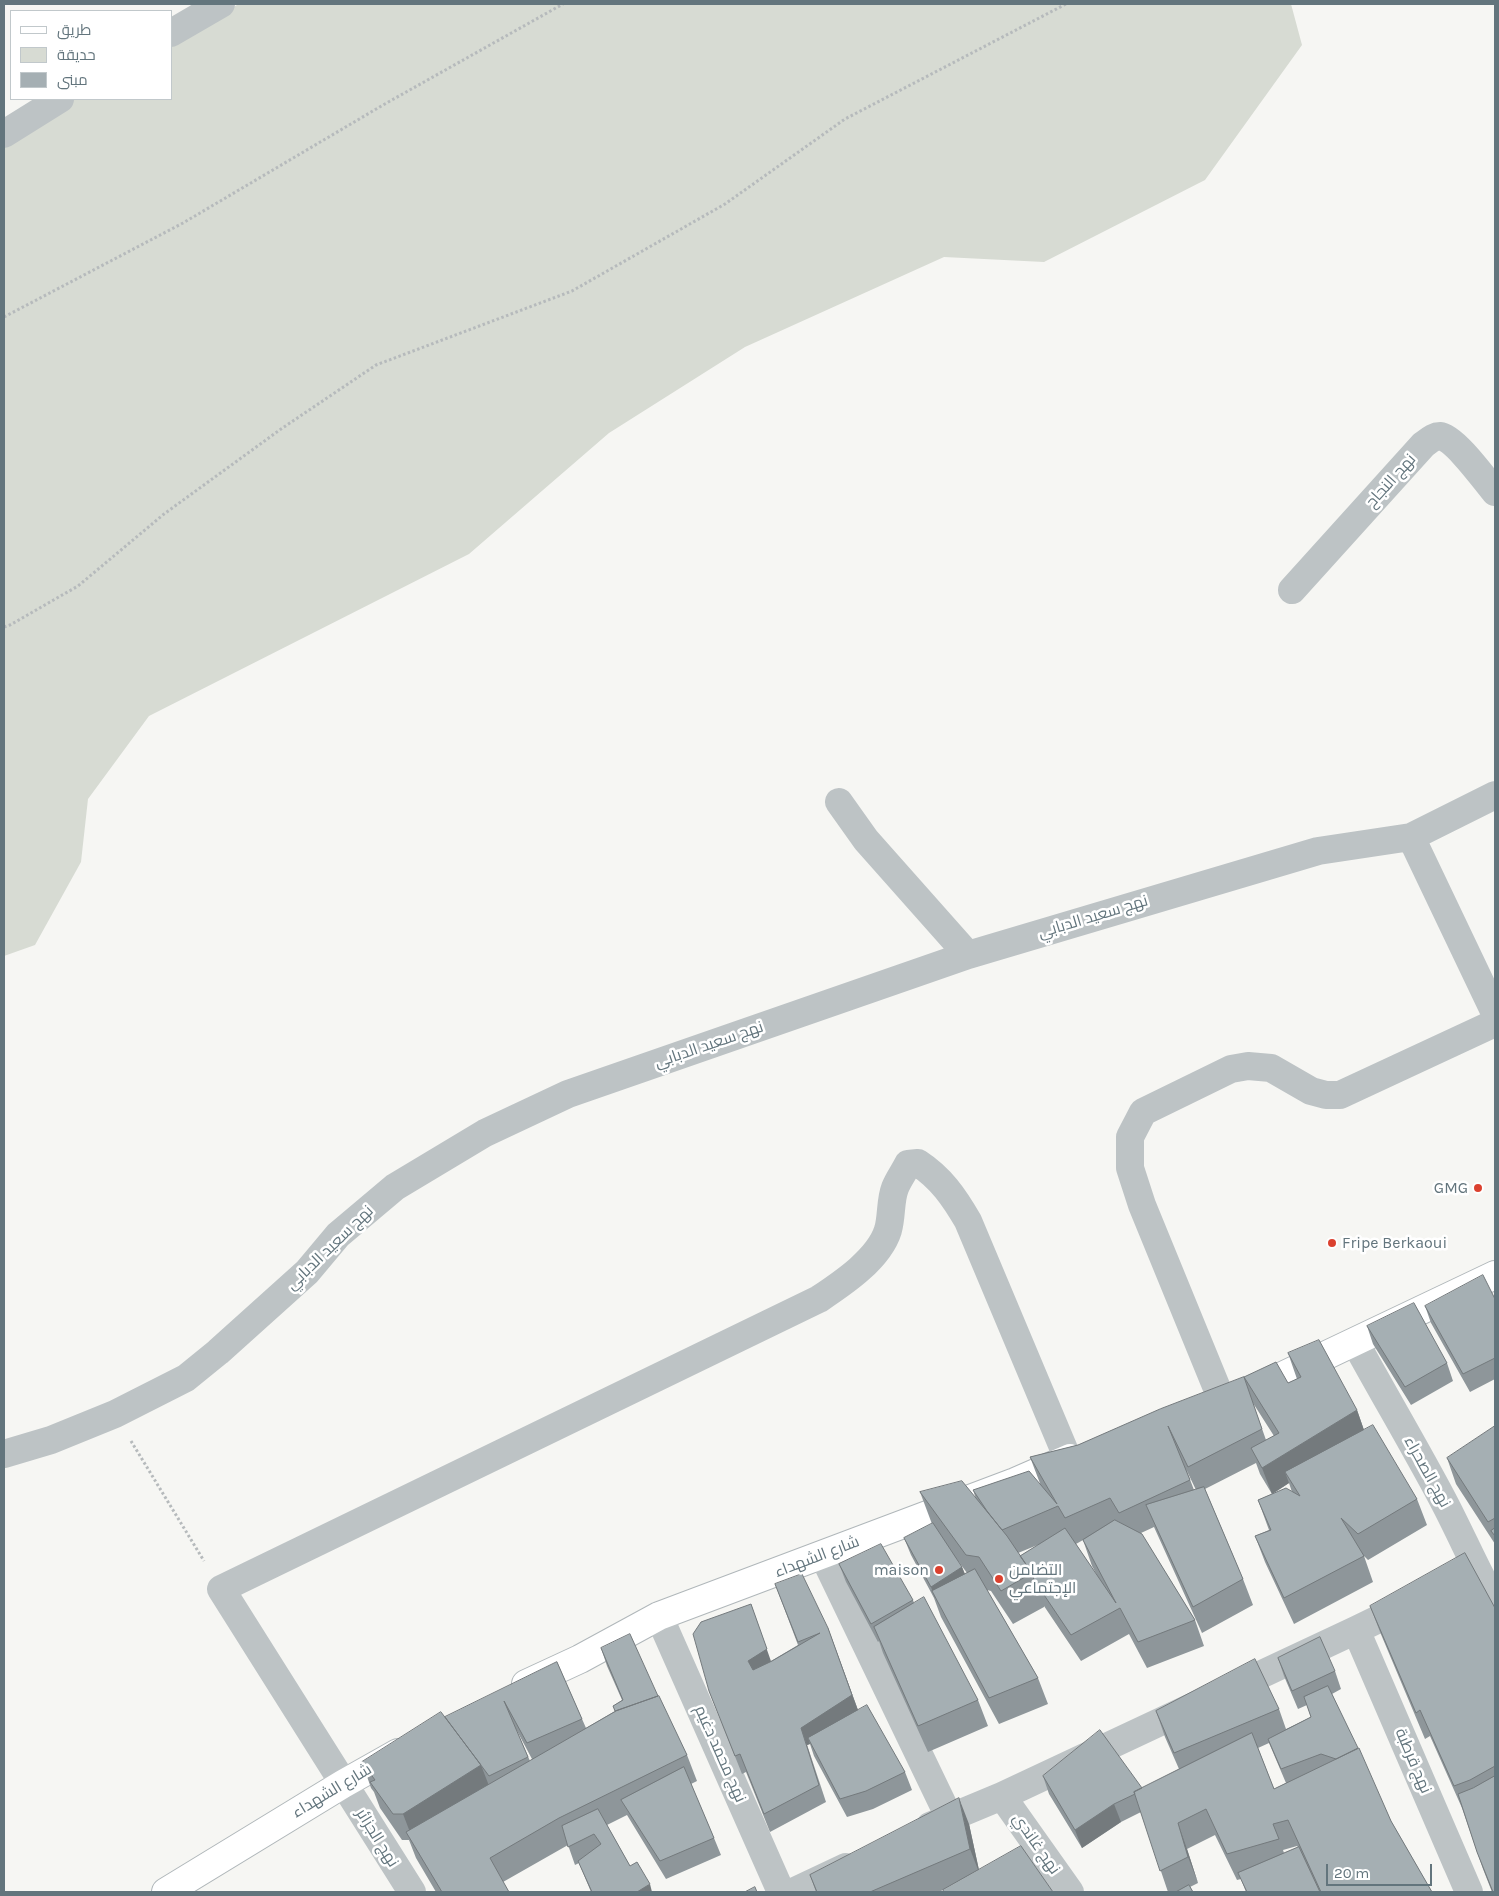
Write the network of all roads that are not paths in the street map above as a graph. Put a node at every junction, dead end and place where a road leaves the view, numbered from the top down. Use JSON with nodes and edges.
{"nodes":[{"id":1,"x":221,"y":4,"type":"edge"},
{"id":2,"x":172,"y":32,"type":"edge"},
{"id":3,"x":58,"y":100,"type":"edge"},
{"id":4,"x":4,"y":134,"type":"edge"},
{"id":5,"x":1495,"y":492,"type":"edge"},
{"id":6,"x":1292,"y":590,"type":"dead end"},
{"id":7,"x":1495,"y":795,"type":"edge"},
{"id":8,"x":839,"y":802,"type":"dead end"},
{"id":9,"x":1411,"y":836,"type":"junction"},
{"id":10,"x":968,"y":955,"type":"junction"},
{"id":11,"x":1495,"y":1013,"type":"edge"},
{"id":12,"x":1495,"y":1023,"type":"edge"},
{"id":13,"x":1495,"y":1275,"type":"edge"},
{"id":14,"x":1355,"y":1342,"type":"junction"},
{"id":15,"x":1213,"y":1407,"type":"joint"},
{"id":16,"x":1094,"y":1451,"type":"edge"},
{"id":17,"x":4,"y":1454,"type":"edge"},
{"id":18,"x":1068,"y":1459,"type":"junction"},
{"id":19,"x":1457,"y":1469,"type":"edge"},
{"id":20,"x":1435,"y":1484,"type":"junction"},
{"id":21,"x":823,"y":1555,"type":"junction"},
{"id":22,"x":1477,"y":1571,"type":"junction"},
{"id":23,"x":1495,"y":1603,"type":"edge"},
{"id":24,"x":659,"y":1616,"type":"junction"},
{"id":25,"x":1356,"y":1630,"type":"junction"},
{"id":26,"x":500,"y":1698,"type":"edge"},
{"id":27,"x":417,"y":1743,"type":"edge"},
{"id":28,"x":343,"y":1784,"type":"junction"},
{"id":29,"x":1002,"y":1796,"type":"junction"},
{"id":30,"x":949,"y":1817,"type":"junction"},
{"id":31,"x":906,"y":1838,"type":"edge"},
{"id":32,"x":871,"y":1855,"type":"edge"},
{"id":33,"x":166,"y":1892,"type":"edge"},
{"id":34,"x":412,"y":1892,"type":"edge"},
{"id":35,"x":781,"y":1892,"type":"edge"},
{"id":36,"x":793,"y":1892,"type":"edge"},
{"id":37,"x":1070,"y":1892,"type":"edge"},
{"id":38,"x":1469,"y":1892,"type":"edge"}],
"edges":[{"from":1,"to":2,"type":"street"},
{"from":3,"to":4,"type":"street"},
{"from":5,"to":6,"type":"street","name":"نهج النجاح"},
{"from":7,"to":9,"type":"street","name":"نهج سعيد الدبابي"},
{"from":8,"to":10,"type":"street"},
{"from":9,"to":10,"type":"street","name":"نهج سعيد الدبابي"},
{"from":9,"to":11,"type":"street"},
{"from":10,"to":17,"type":"street","name":"نهج سعيد الدبابي"},
{"from":12,"to":15,"type":"street"},
{"from":13,"to":14,"type":"main road"},
{"from":14,"to":15,"type":"main road"},
{"from":14,"to":20,"type":"street","name":"نهج الصحراء"},
{"from":16,"to":18,"type":"main road","name":"شارع الشهداء"},
{"from":18,"to":21,"type":"main road","name":"شارع الشهداء"},
{"from":18,"to":28,"type":"street","name":"نهج الجزائر"},
{"from":19,"to":20,"type":"street"},
{"from":20,"to":22,"type":"street","name":"نهج الصحراء"},
{"from":21,"to":24,"type":"main road","name":"شارع الشهداء"},
{"from":21,"to":30,"type":"street"},
{"from":22,"to":23,"type":"street","name":"نهج الصحراء"},
{"from":22,"to":25,"type":"street"},
{"from":24,"to":26,"type":"main road","name":"شارع الشهداء"},
{"from":24,"to":35,"type":"street","name":"نهج محمد دغيم"},
{"from":25,"to":29,"type":"street"},
{"from":25,"to":38,"type":"street","name":"نهج قرطبة"},
{"from":27,"to":28,"type":"main road","name":"شارع الشهداء"},
{"from":28,"to":33,"type":"main road","name":"شارع الشهداء"},
{"from":28,"to":34,"type":"street","name":"نهج الجزائر"},
{"from":29,"to":30,"type":"street"},
{"from":29,"to":37,"type":"street","name":"نهج غاندي"},
{"from":30,"to":31,"type":"street"},
{"from":32,"to":36,"type":"street"}]}
